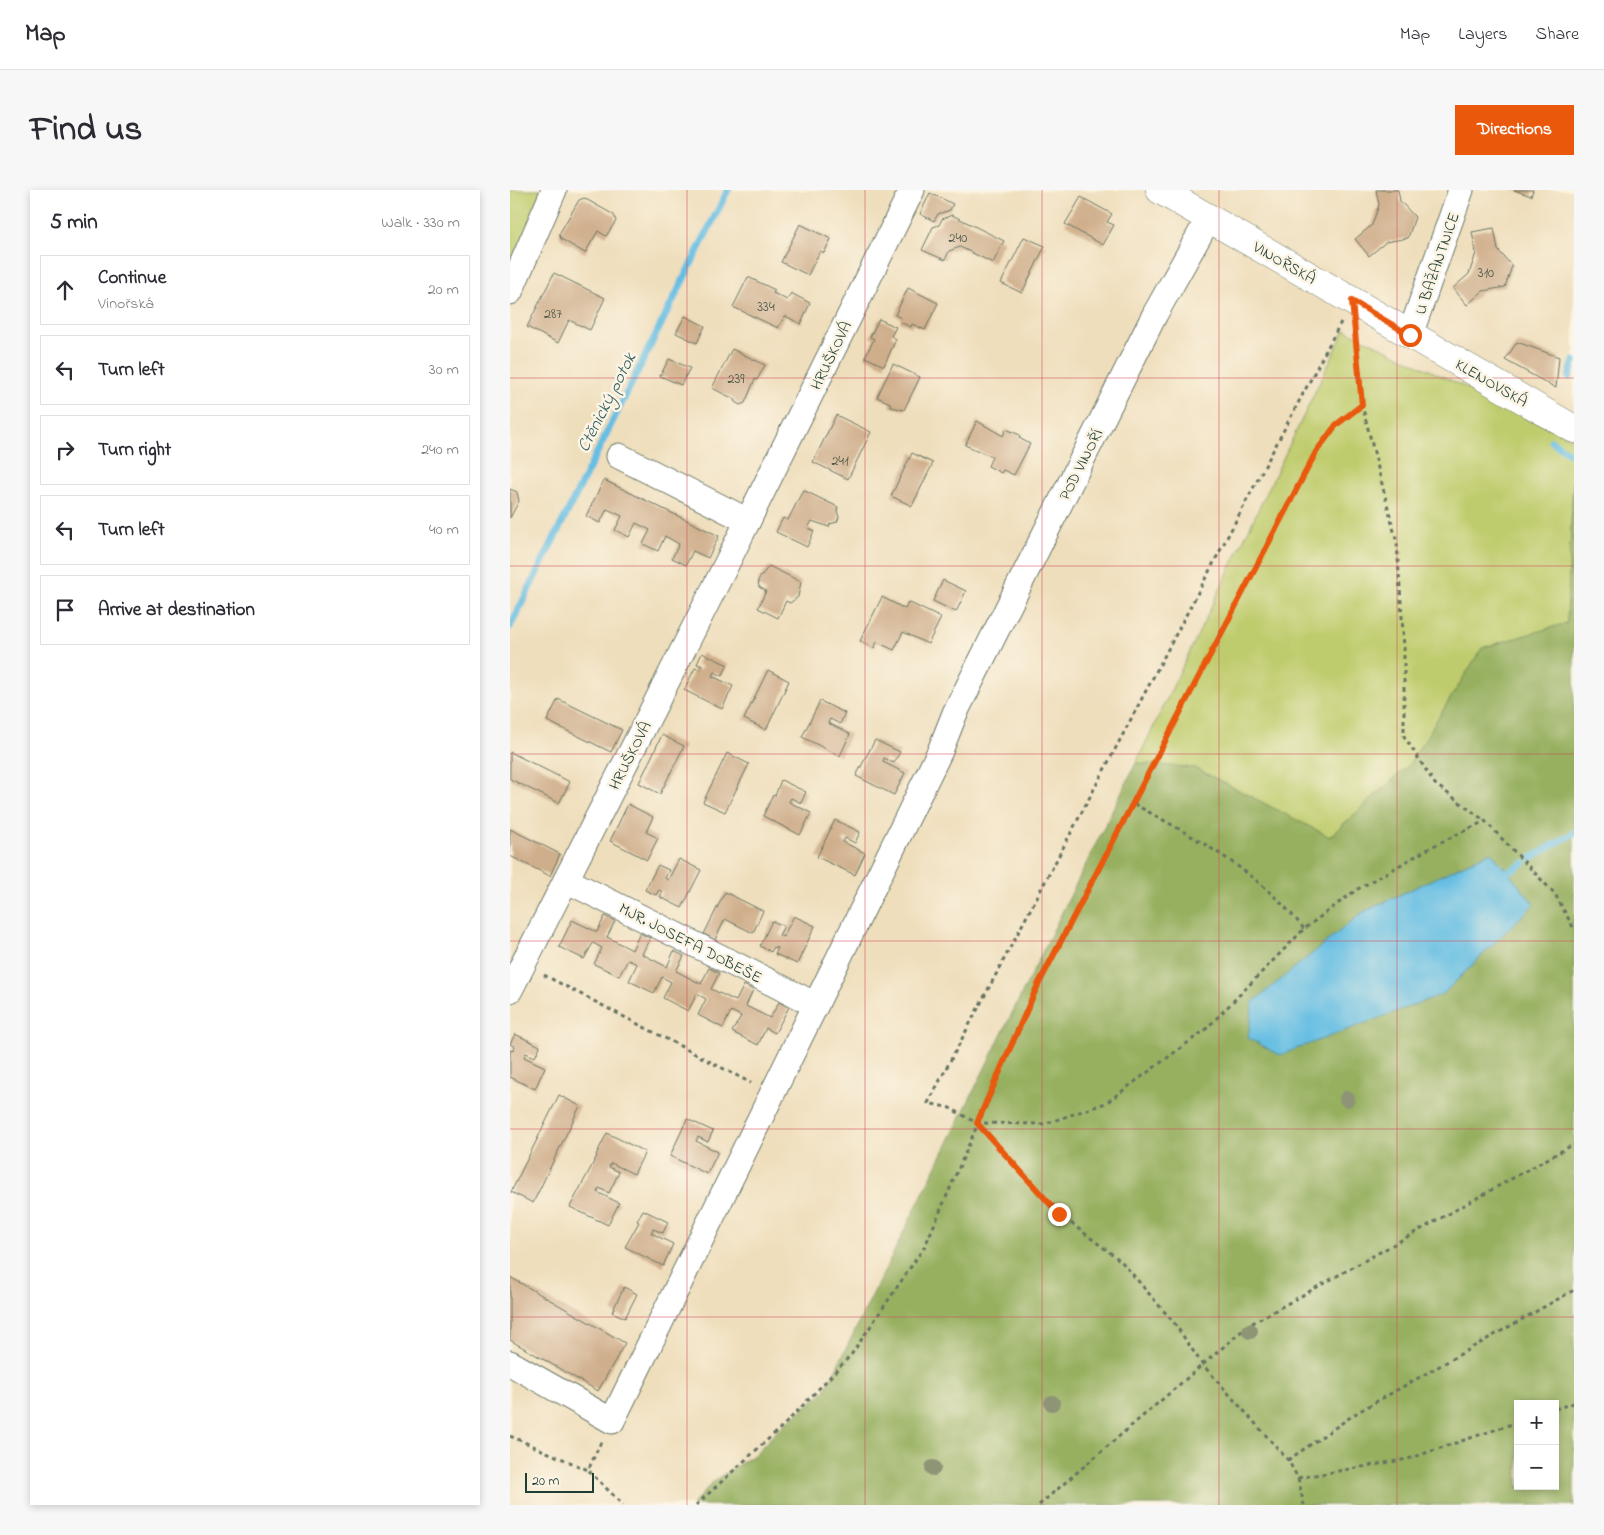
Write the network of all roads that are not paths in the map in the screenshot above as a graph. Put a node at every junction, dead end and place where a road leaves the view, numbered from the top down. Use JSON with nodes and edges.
{"nodes":[{"id":1,"x":554,"y":190,"type":"edge"},
{"id":2,"x":912,"y":190,"type":"edge"},
{"id":3,"x":1461,"y":190,"type":"edge"},
{"id":4,"x":1164,"y":191,"type":"edge"},
{"id":5,"x":1209,"y":218,"type":"junction"},
{"id":6,"x":510,"y":292,"type":"edge"},
{"id":7,"x":1410,"y":335,"type":"junction"},
{"id":8,"x":1572,"y":424,"type":"edge"},
{"id":9,"x":619,"y":456,"type":"dead end"},
{"id":10,"x":748,"y":521,"type":"junction"},
{"id":11,"x":566,"y":880,"type":"junction"},
{"id":12,"x":510,"y":990,"type":"edge"},
{"id":13,"x":816,"y":1005,"type":"junction"},
{"id":14,"x":510,"y":1362,"type":"edge"}],
"edges":[{"from":1,"to":6,"type":"street"},
{"from":2,"to":10,"type":"street","name":"HRUŠKOVÁ"},
{"from":3,"to":7,"type":"street","name":"U BAŽANTNICE"},
{"from":4,"to":5,"type":"street","name":"VINOŘSKÁ"},
{"from":5,"to":7,"type":"street","name":"VINOŘSKÁ"},
{"from":5,"to":13,"type":"street","name":"POD VINOŘÍ"},
{"from":7,"to":8,"type":"street","name":"KLENOVSKÁ"},
{"from":9,"to":10,"type":"street"},
{"from":10,"to":11,"type":"street","name":"HRUŠKOVÁ"},
{"from":11,"to":12,"type":"street","name":"HRUŠKOVÁ"},
{"from":11,"to":13,"type":"street","name":"MJR. JOSEFA DOBEŠE"},
{"from":13,"to":14,"type":"street","name":"POD VINOŘÍ"}]}
